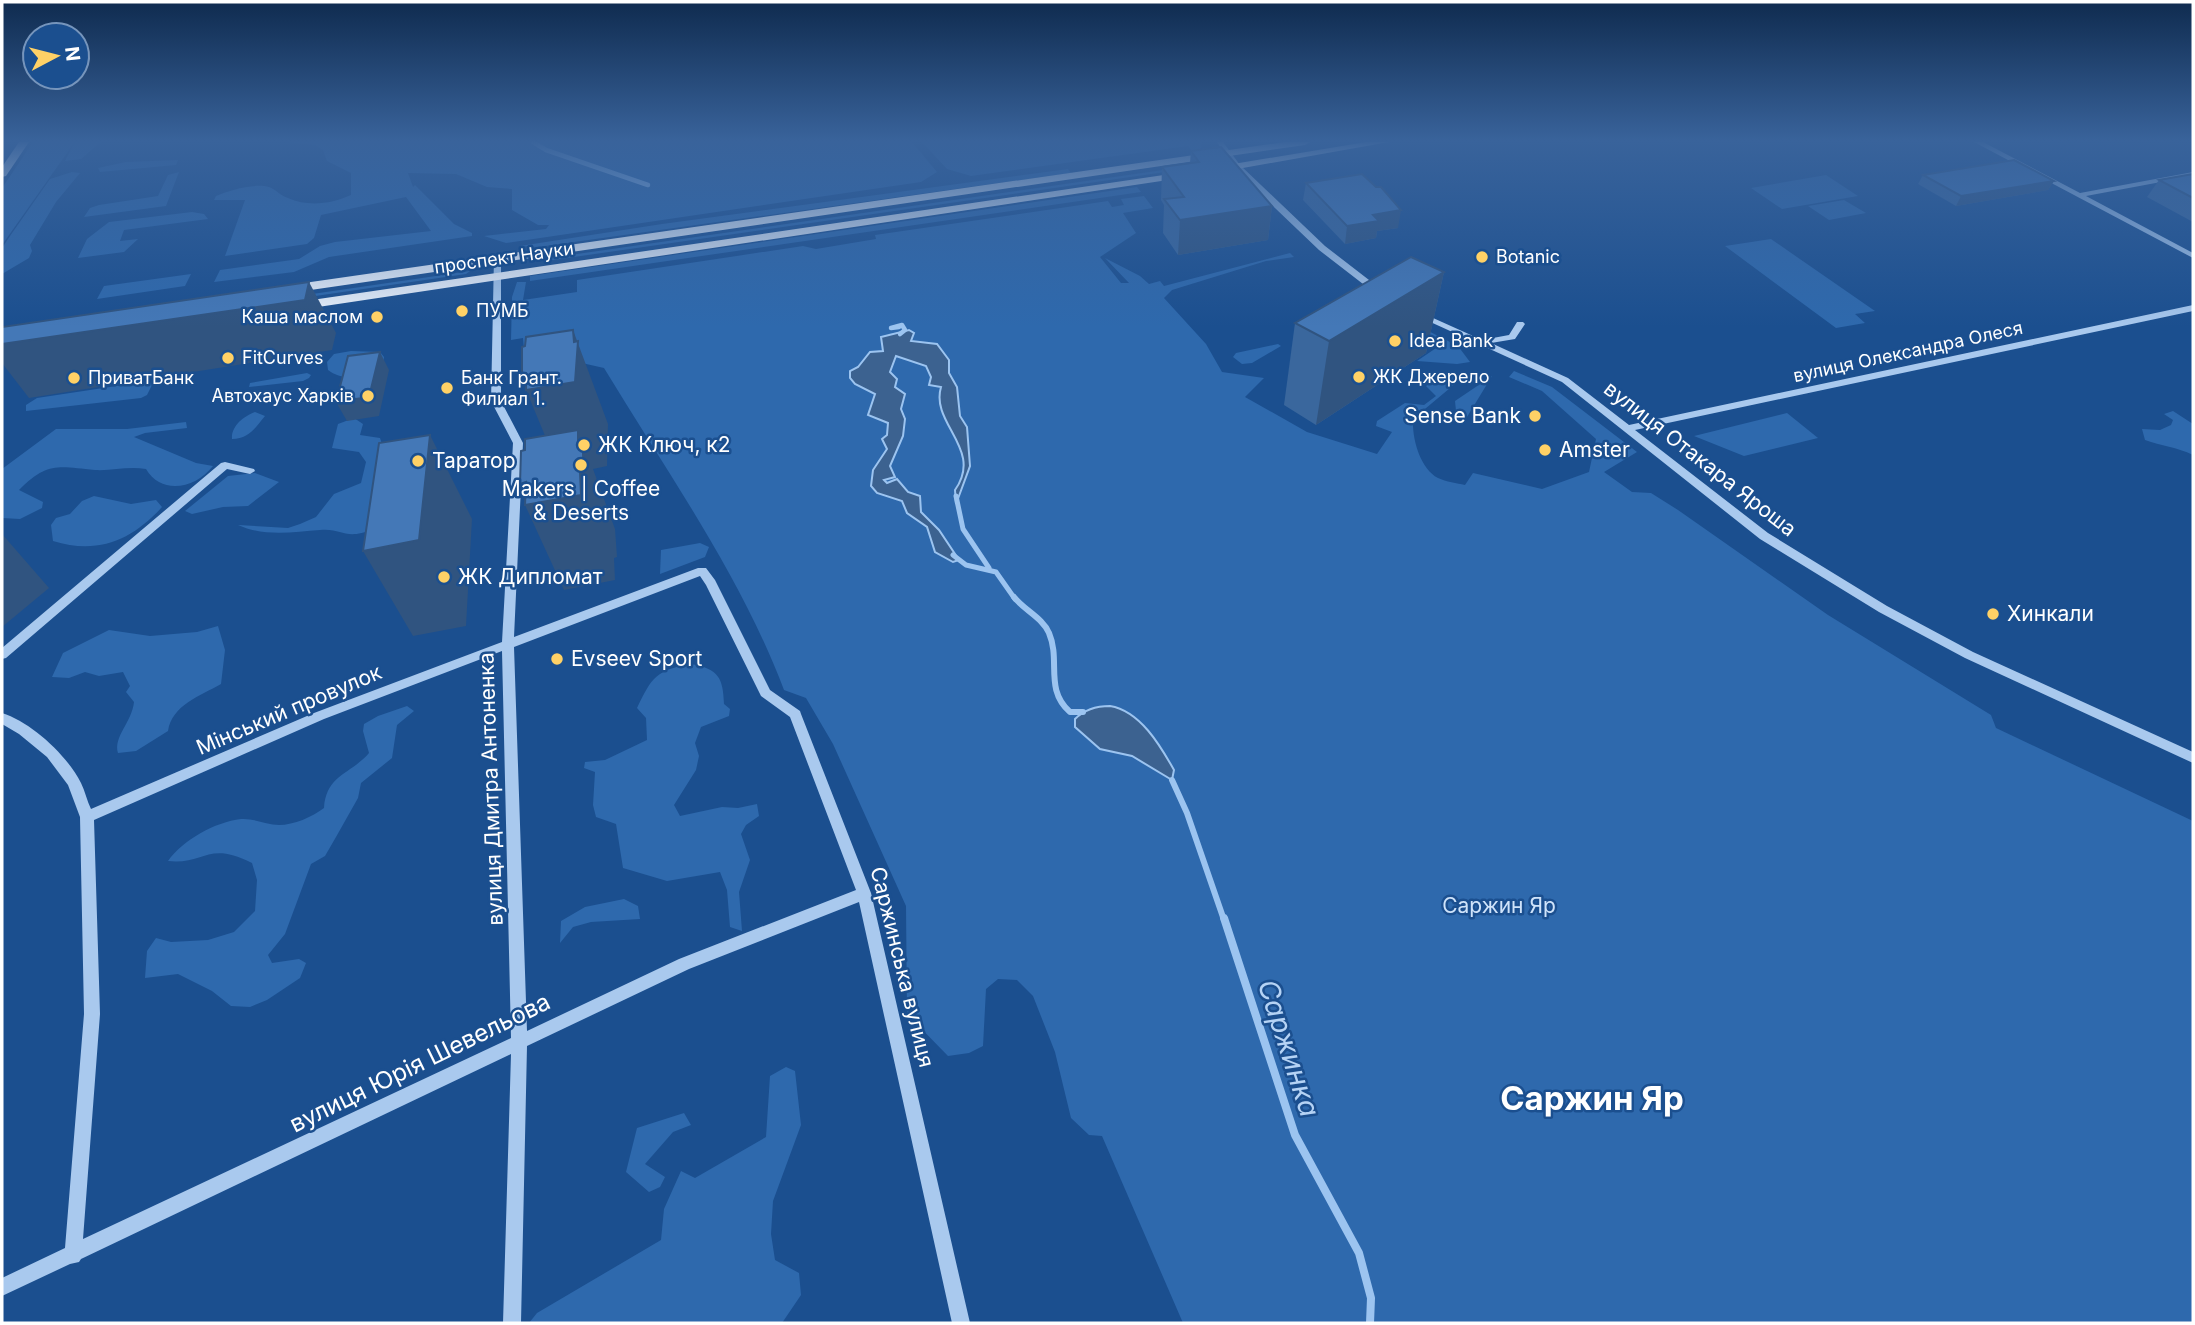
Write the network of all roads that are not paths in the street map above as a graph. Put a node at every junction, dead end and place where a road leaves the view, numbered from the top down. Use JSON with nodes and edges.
{"nodes":[{"id":1,"x":876,"y":204,"type":"edge"},
{"id":2,"x":989,"y":204,"type":"edge"},
{"id":3,"x":1276,"y":204,"type":"edge"},
{"id":4,"x":2096,"y":204,"type":"edge"},
{"id":5,"x":2193,"y":256,"type":"edge"},
{"id":6,"x":497,"y":259,"type":"junction"},
{"id":7,"x":497,"y":277,"type":"junction"},
{"id":8,"x":281,"y":291,"type":"edge"},
{"id":9,"x":1391,"y":300,"type":"edge"},
{"id":10,"x":2193,"y":307,"type":"edge"},
{"id":11,"x":285,"y":308,"type":"edge"},
{"id":12,"x":1410,"y":311,"type":"edge"},
{"id":13,"x":1520,"y":324,"type":"dead end"},
{"id":14,"x":1478,"y":342,"type":"junction"},
{"id":15,"x":1629,"y":428,"type":"junction"},
{"id":16,"x":250,"y":471,"type":"dead end"},
{"id":17,"x":508,"y":643,"type":"junction"},
{"id":18,"x":2,"y":655,"type":"edge"},
{"id":19,"x":2,"y":718,"type":"edge"},
{"id":20,"x":2193,"y":758,"type":"edge"},
{"id":21,"x":87,"y":817,"type":"junction"},
{"id":22,"x":864,"y":892,"type":"junction"},
{"id":23,"x":519,"y":1042,"type":"junction"},
{"id":24,"x":73,"y":1256,"type":"junction"},
{"id":25,"x":2,"y":1287,"type":"edge"},
{"id":26,"x":512,"y":1323,"type":"edge"},
{"id":27,"x":961,"y":1323,"type":"edge"}],
"edges":[{"from":1,"to":6,"type":"main road","name":"проспект Науки"},
{"from":2,"to":7,"type":"main road","name":"проспект Науки"},
{"from":3,"to":9,"type":"street"},
{"from":4,"to":5,"type":"street"},
{"from":6,"to":7,"type":"street","name":"вулиця Дмитра Антоненка"},
{"from":6,"to":8,"type":"main road","name":"проспект Науки"},
{"from":7,"to":11,"type":"main road","name":"проспект Науки"},
{"from":7,"to":17,"type":"street","name":"вулиця Дмитра Антоненка"},
{"from":10,"to":15,"type":"street","name":"вулиця Олександра Олеся"},
{"from":12,"to":14,"type":"street","name":"вулиця Отакара Яроша"},
{"from":13,"to":14,"type":"street"},
{"from":14,"to":15,"type":"street","name":"вулиця Отакара Яроша"},
{"from":15,"to":20,"type":"street","name":"вулиця Отакара Яроша"},
{"from":16,"to":18,"type":"street"},
{"from":17,"to":21,"type":"street","name":"Мінський провулок"},
{"from":17,"to":22,"type":"street","name":"Саржинська вулиця"},
{"from":17,"to":23,"type":"street","name":"вулиця Дмитра Антоненка"},
{"from":19,"to":21,"type":"street"},
{"from":21,"to":24,"type":"street"},
{"from":22,"to":23,"type":"street","name":"вулиця Юрія Шевельова"},
{"from":22,"to":27,"type":"street","name":"Саржинська вулиця"},
{"from":23,"to":24,"type":"street","name":"вулиця Юрія Шевельова"},
{"from":23,"to":26,"type":"street","name":"вулиця Дмитра Антоненка"},
{"from":24,"to":25,"type":"street","name":"вулиця Юрія Шевельова"}]}
